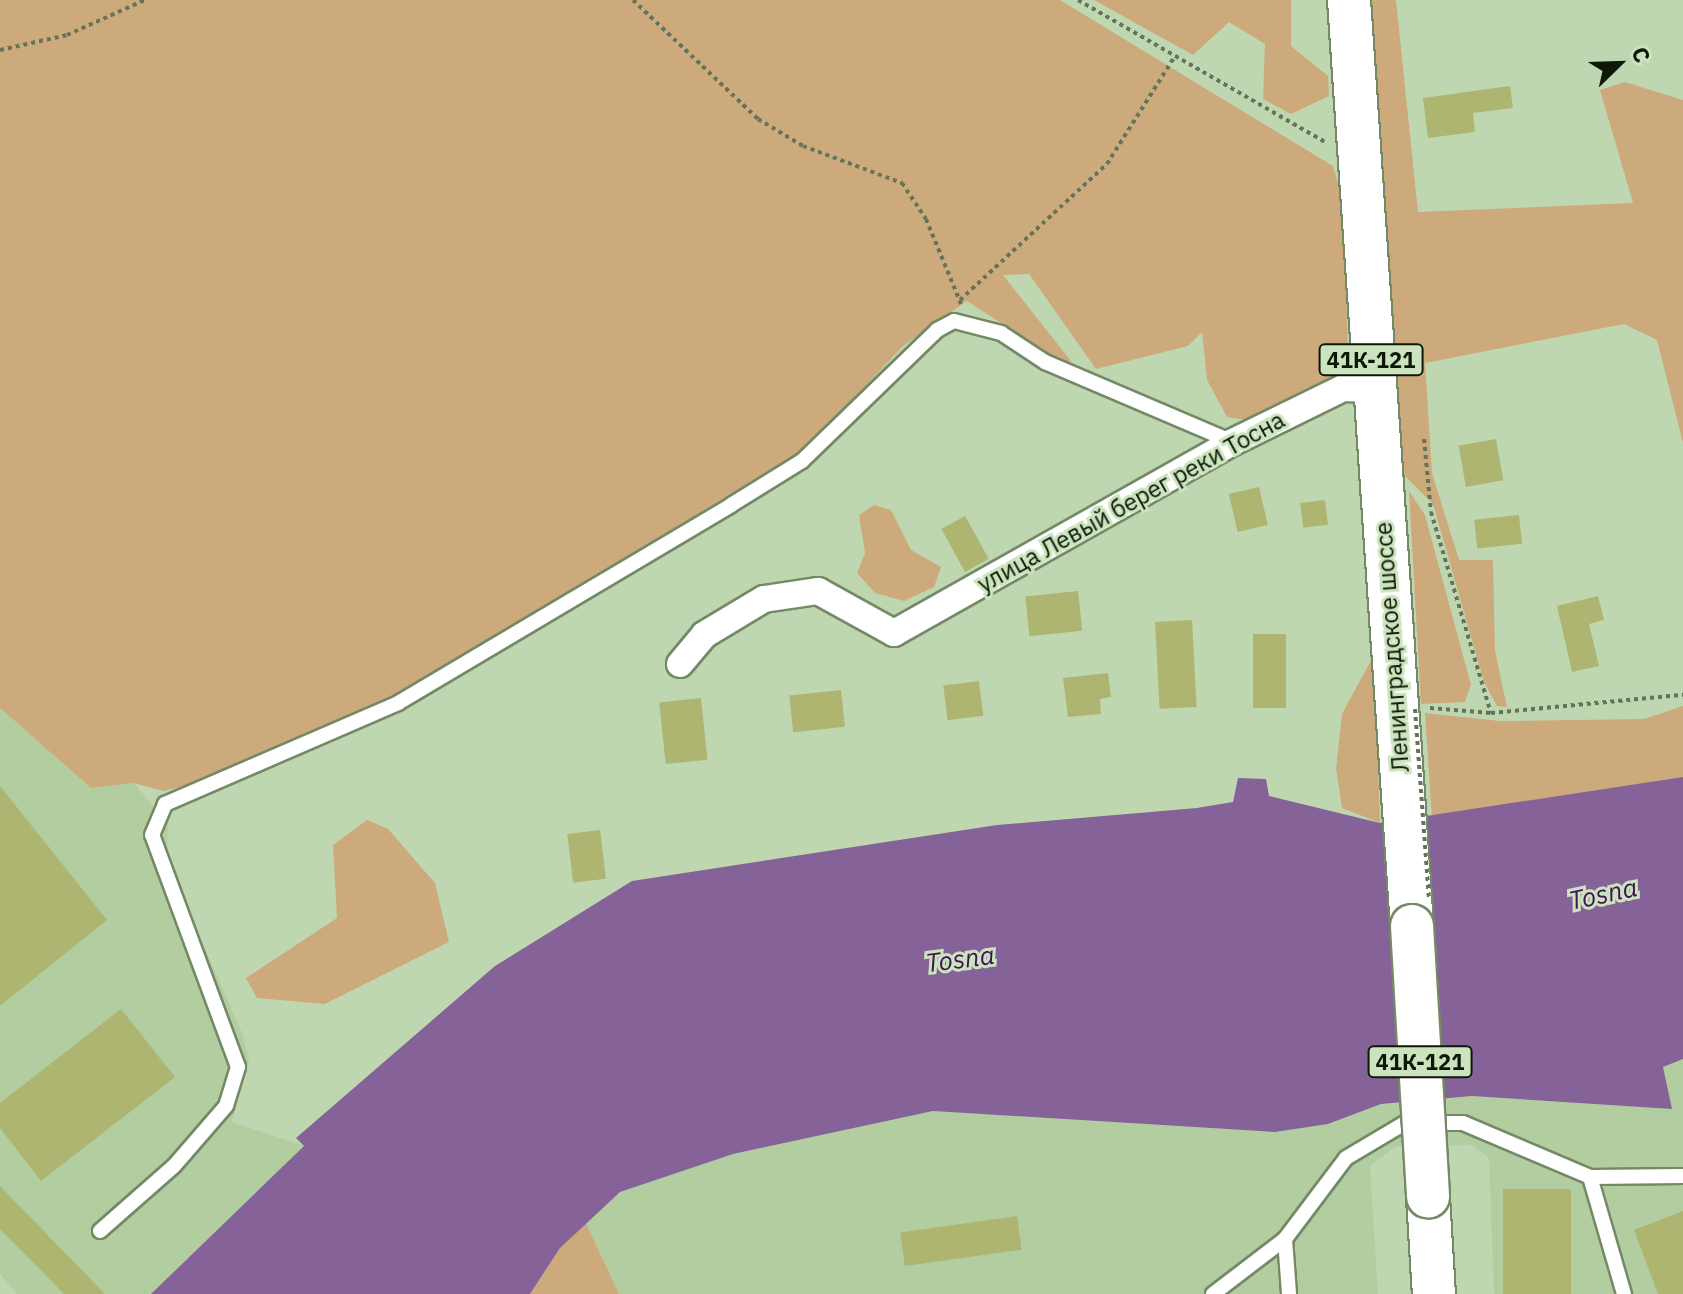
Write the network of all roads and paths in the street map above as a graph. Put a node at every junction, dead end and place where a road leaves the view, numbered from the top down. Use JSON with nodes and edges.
{"nodes":[{"id":1,"x":145,"y":0,"type":"edge"},
{"id":2,"x":633,"y":0,"type":"edge"},
{"id":3,"x":1078,"y":0,"type":"edge"},
{"id":4,"x":1349,"y":0,"type":"edge"},
{"id":5,"x":0,"y":50,"type":"edge"},
{"id":6,"x":1175,"y":56,"type":"junction"},
{"id":7,"x":1358,"y":161,"type":"junction"},
{"id":8,"x":960,"y":300,"type":"junction"},
{"id":9,"x":967,"y":322,"type":"junction"},
{"id":10,"x":1373,"y":389,"type":"junction"},
{"id":11,"x":1424,"y":439,"type":"dead end"},
{"id":12,"x":1233,"y":442,"type":"junction"},
{"id":13,"x":680,"y":664,"type":"dead end"},
{"id":14,"x":1683,"y":695,"type":"edge"},
{"id":15,"x":1491,"y":713,"type":"junction"},
{"id":16,"x":1406,"y":714,"type":"junction"},
{"id":17,"x":1683,"y":1176,"type":"edge"},
{"id":18,"x":1590,"y":1177,"type":"junction"},
{"id":19,"x":100,"y":1231,"type":"dead end"},
{"id":20,"x":1285,"y":1239,"type":"junction"},
{"id":21,"x":1213,"y":1294,"type":"edge"},
{"id":22,"x":1289,"y":1294,"type":"edge"},
{"id":23,"x":1434,"y":1294,"type":"edge"},
{"id":24,"x":1624,"y":1294,"type":"edge"}],
"edges":[{"from":1,"to":5,"type":"path"},
{"from":2,"to":8,"type":"path"},
{"from":3,"to":6,"type":"path"},
{"from":4,"to":7,"type":"main road","name":"Ленинградское шоссе","number":"41К-121"},
{"from":6,"to":7,"type":"path"},
{"from":6,"to":8,"type":"path"},
{"from":7,"to":10,"type":"main road","name":"Ленинградское шоссе","number":"41К-121"},
{"from":8,"to":9,"type":"path"},
{"from":9,"to":12,"type":"lane"},
{"from":9,"to":19,"type":"lane"},
{"from":10,"to":12,"type":"street","name":"улица Левый берег реки Тосна"},
{"from":10,"to":16,"type":"main road","name":"Ленинградское шоссе","number":"41К-121"},
{"from":11,"to":15,"type":"path"},
{"from":12,"to":13,"type":"street","name":"улица Левый берег реки Тосна"},
{"from":14,"to":15,"type":"path"},
{"from":15,"to":16,"type":"path"},
{"from":16,"to":23,"type":"main road","name":"Ленинградское шоссе","number":"41К-121","bridge":true},
{"from":17,"to":18,"type":"lane"},
{"from":18,"to":20,"type":"lane"},
{"from":18,"to":24,"type":"lane"},
{"from":20,"to":21,"type":"lane"},
{"from":20,"to":22,"type":"lane"}]}
